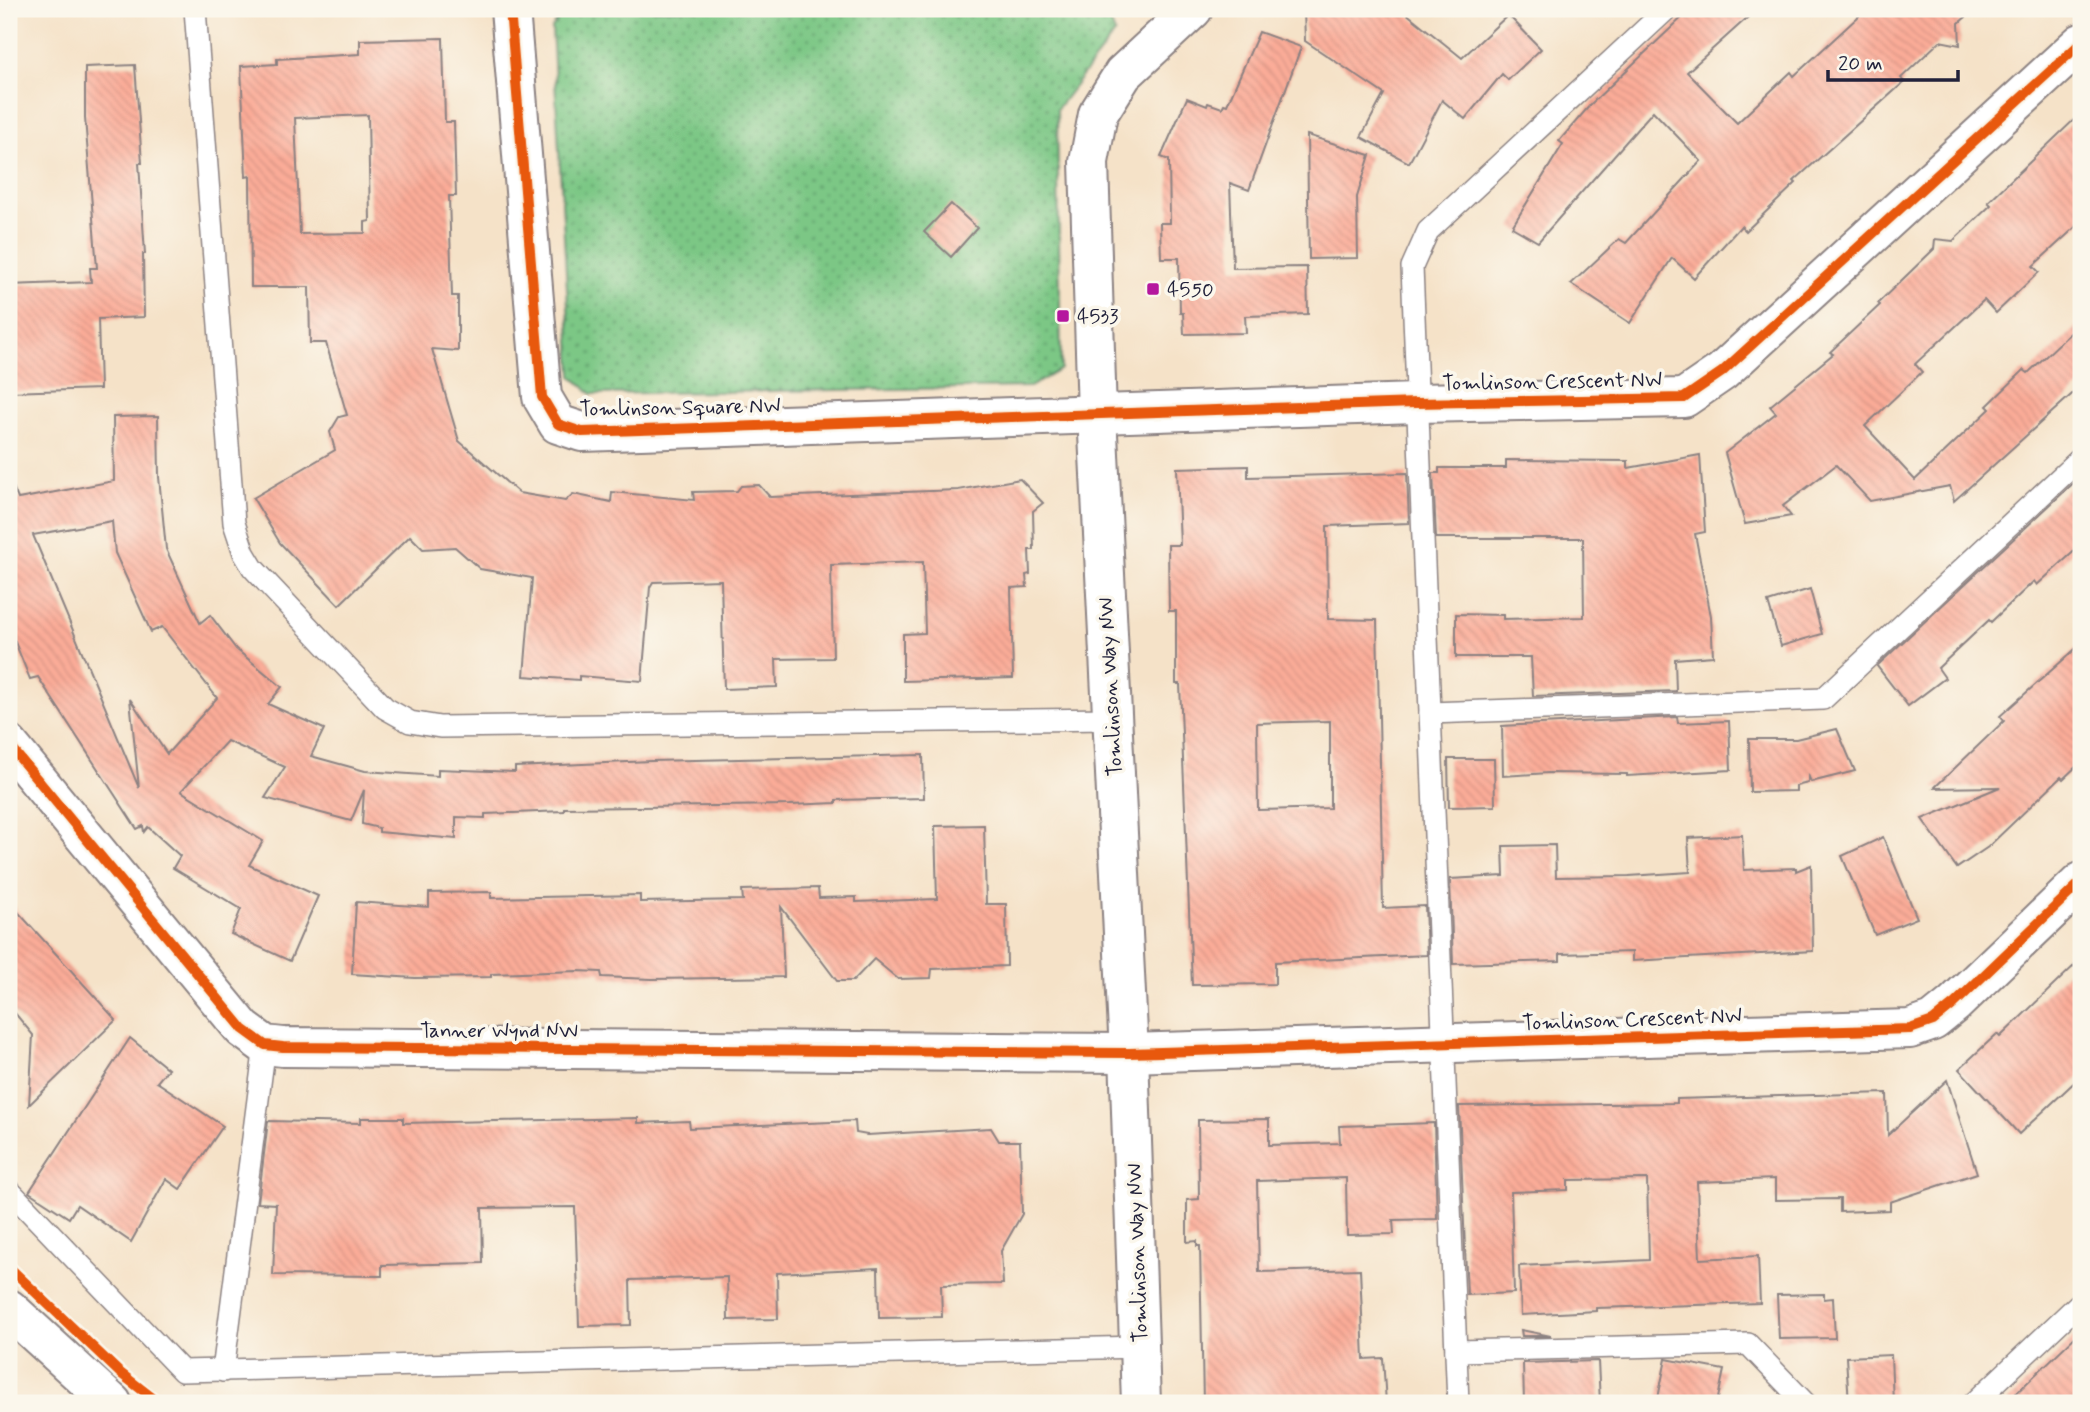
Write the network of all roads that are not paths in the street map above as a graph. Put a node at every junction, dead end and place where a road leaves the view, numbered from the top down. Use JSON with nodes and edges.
{"nodes":[{"id":1,"x":195,"y":9,"type":"edge"},
{"id":2,"x":510,"y":9,"type":"edge"},
{"id":3,"x":1193,"y":9,"type":"edge"},
{"id":4,"x":1667,"y":9,"type":"edge"},
{"id":5,"x":2081,"y":43,"type":"edge"},
{"id":6,"x":1416,"y":402,"type":"junction"},
{"id":7,"x":1097,"y":414,"type":"junction"},
{"id":8,"x":2081,"y":458,"type":"edge"},
{"id":9,"x":1430,"y":713,"type":"junction"},
{"id":10,"x":1112,"y":719,"type":"junction"},
{"id":11,"x":9,"y":745,"type":"edge"},
{"id":12,"x":2081,"y":882,"type":"edge"},
{"id":13,"x":265,"y":1045,"type":"junction"},
{"id":14,"x":1443,"y":1045,"type":"junction"},
{"id":15,"x":1129,"y":1053,"type":"junction"},
{"id":16,"x":9,"y":1190,"type":"edge"},
{"id":17,"x":2081,"y":1301,"type":"edge"},
{"id":18,"x":9,"y":1309,"type":"edge"},
{"id":19,"x":1140,"y":1347,"type":"junction"},
{"id":20,"x":1456,"y":1351,"type":"junction"},
{"id":21,"x":223,"y":1371,"type":"junction"},
{"id":22,"x":112,"y":1403,"type":"edge"},
{"id":23,"x":1141,"y":1403,"type":"edge"},
{"id":24,"x":1458,"y":1403,"type":"edge"},
{"id":25,"x":1805,"y":1403,"type":"edge"},
{"id":26,"x":1974,"y":1403,"type":"edge"}],
"edges":[{"from":1,"to":10,"type":"lane"},
{"from":2,"to":7,"type":"street","name":"Tomlinson Square NW"},
{"from":3,"to":7,"type":"street","name":"Tomlinson Way NW"},
{"from":4,"to":6,"type":"lane"},
{"from":5,"to":6,"type":"street","name":"Tomlinson Crescent NW"},
{"from":6,"to":7,"type":"street","name":"Tomlinson Crescent NW"},
{"from":6,"to":9,"type":"lane"},
{"from":7,"to":10,"type":"street","name":"Tomlinson Way NW"},
{"from":8,"to":9,"type":"lane"},
{"from":9,"to":14,"type":"lane"},
{"from":10,"to":15,"type":"street","name":"Tomlinson Way NW"},
{"from":11,"to":13,"type":"street"},
{"from":12,"to":14,"type":"street","name":"Tomlinson Crescent NW"},
{"from":13,"to":15,"type":"street","name":"Tanner Wynd NW"},
{"from":13,"to":21,"type":"lane"},
{"from":14,"to":15,"type":"street","name":"Tomlinson Crescent NW"},
{"from":14,"to":20,"type":"lane"},
{"from":15,"to":19,"type":"street","name":"Tomlinson Way NW"},
{"from":16,"to":21,"type":"lane"},
{"from":17,"to":26,"type":"lane"},
{"from":18,"to":22,"type":"street"},
{"from":19,"to":21,"type":"lane"},
{"from":19,"to":23,"type":"street","name":"Tomlinson Way NW"},
{"from":20,"to":24,"type":"lane"},
{"from":20,"to":25,"type":"lane"}]}
